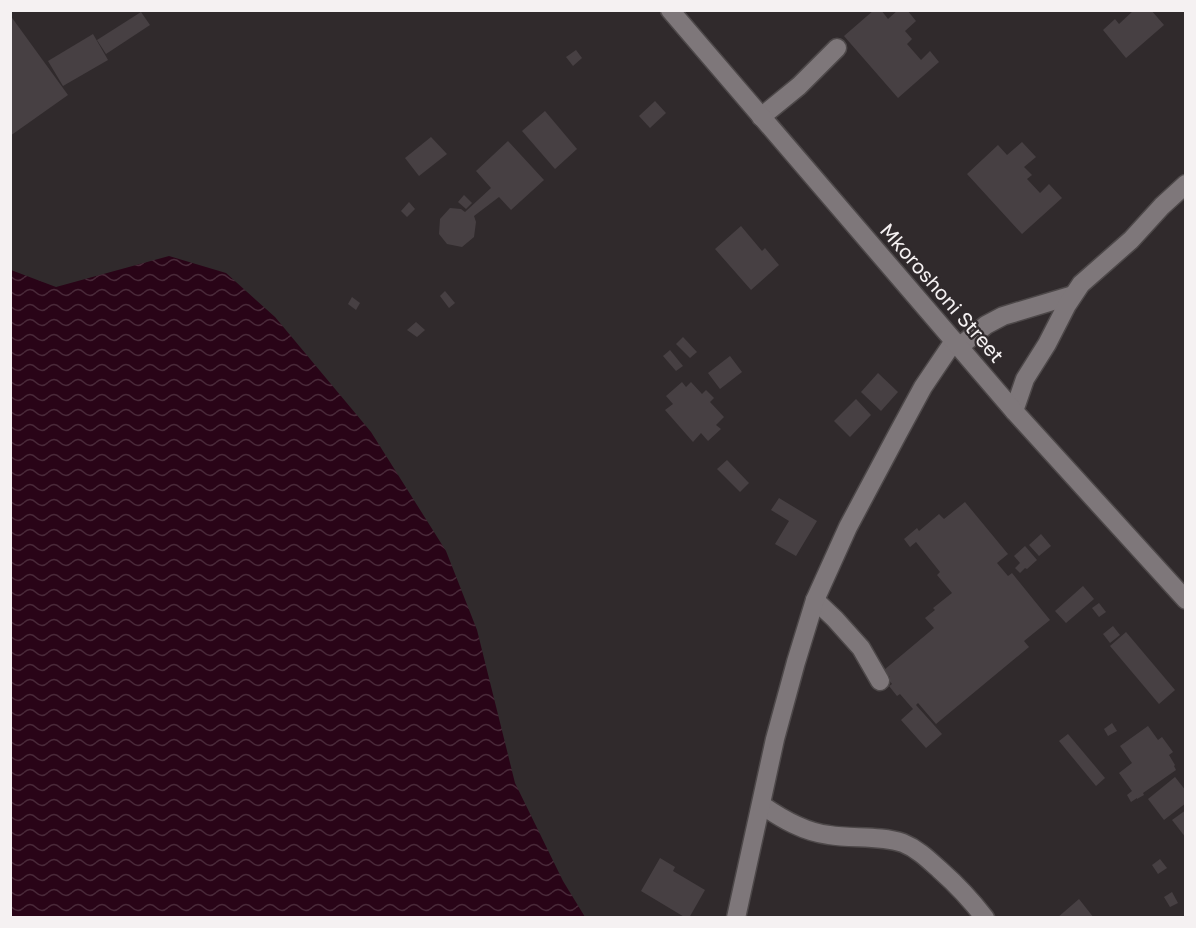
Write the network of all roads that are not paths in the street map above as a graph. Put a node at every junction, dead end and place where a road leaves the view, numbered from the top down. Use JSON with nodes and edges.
{"nodes":[{"id":1,"x":670,"y":10,"type":"edge"},
{"id":2,"x":837,"y":48,"type":"dead end"},
{"id":3,"x":761,"y":117,"type":"junction"},
{"id":4,"x":1185,"y":184,"type":"edge"},
{"id":5,"x":1073,"y":295,"type":"junction"},
{"id":6,"x":957,"y":344,"type":"junction"},
{"id":7,"x":1014,"y":411,"type":"junction"},
{"id":8,"x":815,"y":600,"type":"junction"},
{"id":9,"x":1185,"y":600,"type":"edge"},
{"id":10,"x":880,"y":681,"type":"dead end"},
{"id":11,"x":762,"y":805,"type":"junction"},
{"id":12,"x":736,"y":918,"type":"edge"},
{"id":13,"x":985,"y":918,"type":"edge"}],
"edges":[{"from":1,"to":3,"type":"street","name":"Mkoroshoni Street"},
{"from":2,"to":3,"type":"street"},
{"from":3,"to":6,"type":"street","name":"Mkoroshoni Street"},
{"from":4,"to":5,"type":"street"},
{"from":5,"to":6,"type":"street"},
{"from":5,"to":7,"type":"street"},
{"from":6,"to":7,"type":"street","name":"Mkoroshoni Street"},
{"from":6,"to":8,"type":"street"},
{"from":7,"to":9,"type":"street","name":"Mkoroshoni Street"},
{"from":8,"to":10,"type":"street"},
{"from":8,"to":11,"type":"street"},
{"from":11,"to":12,"type":"street"},
{"from":11,"to":13,"type":"street"}]}
